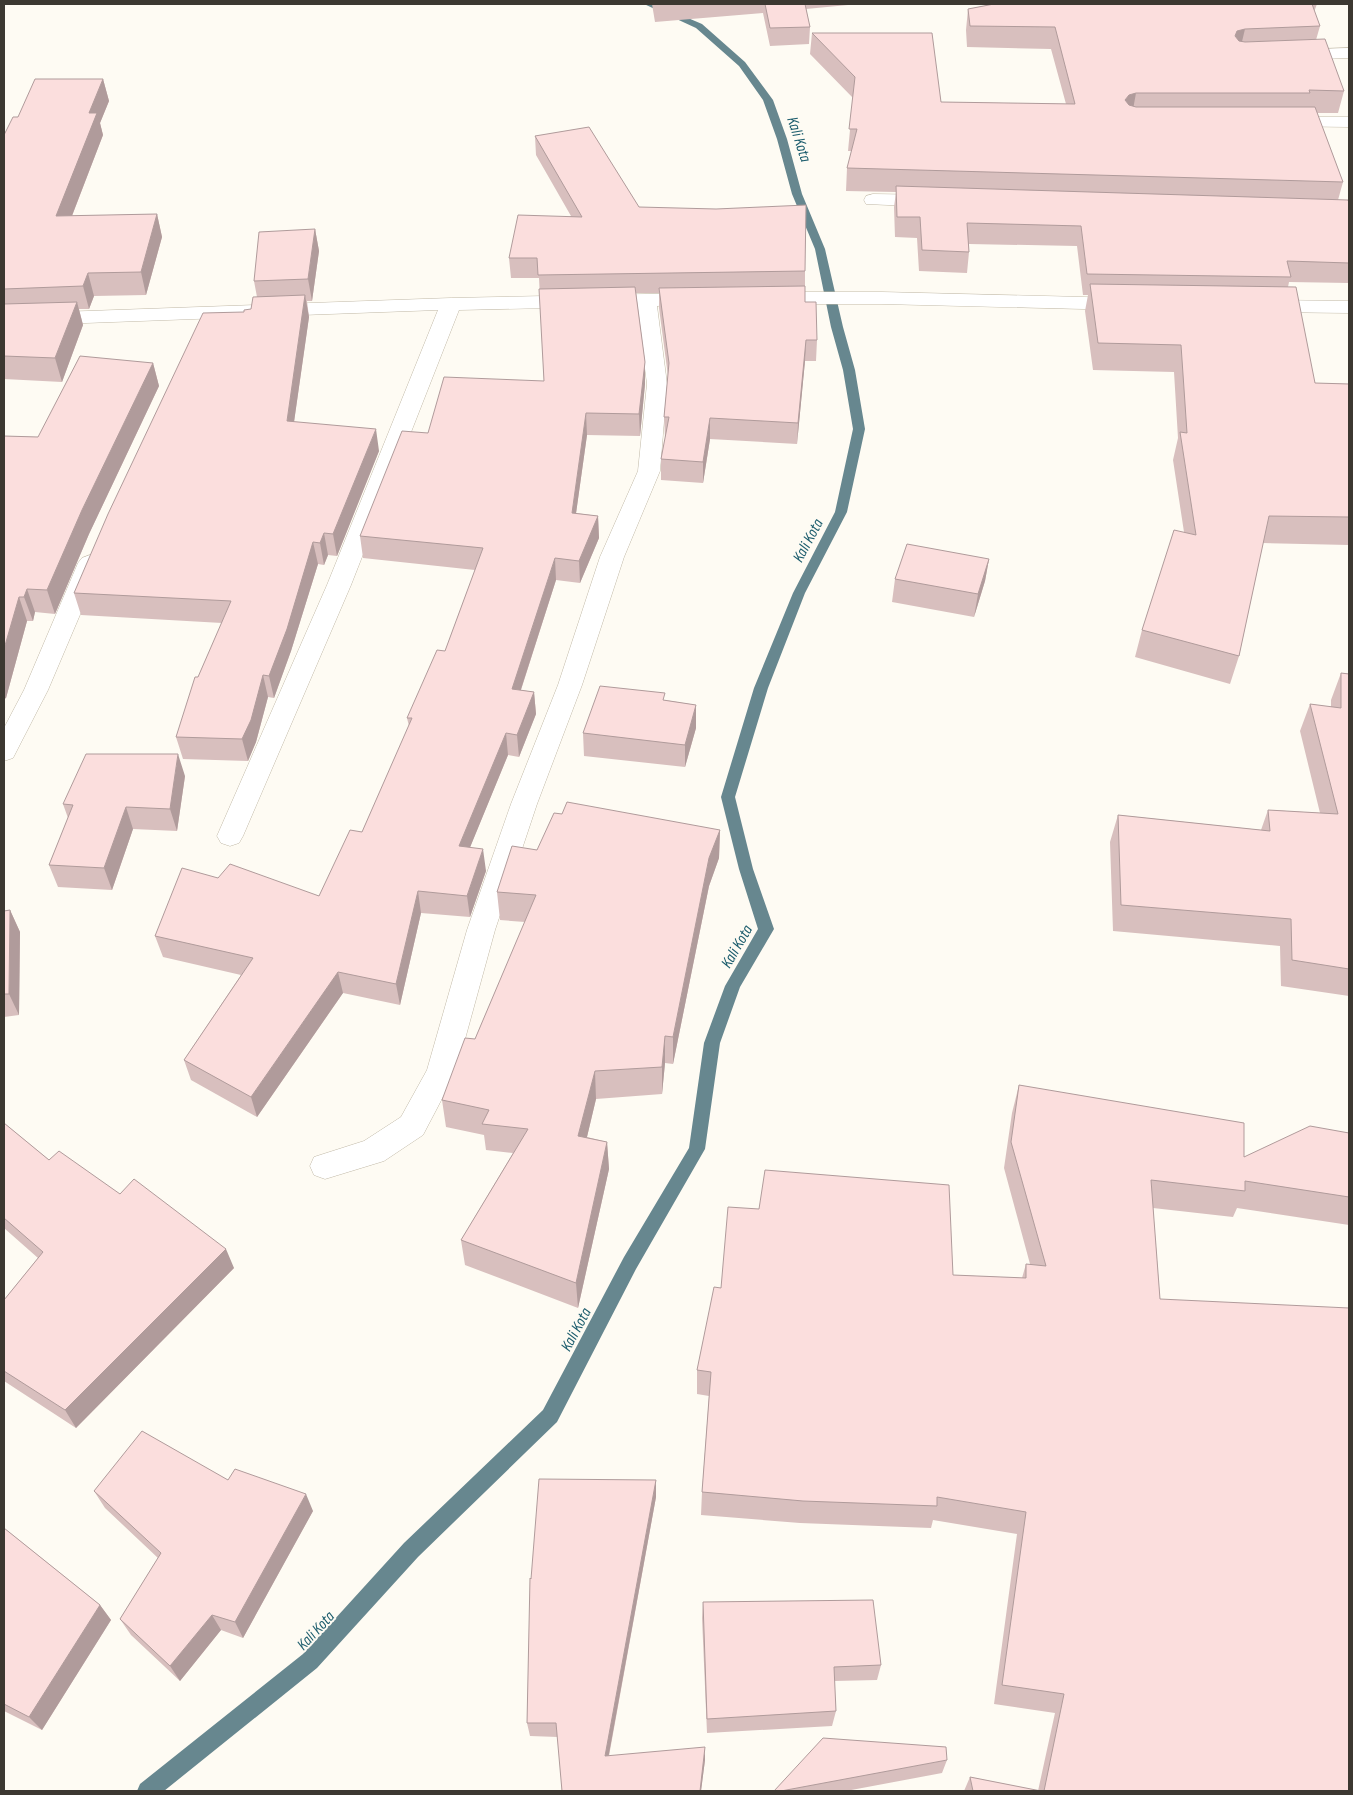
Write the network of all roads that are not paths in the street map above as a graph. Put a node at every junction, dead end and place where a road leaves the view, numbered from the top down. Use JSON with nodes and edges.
{"nodes":[{"id":1,"x":1349,"y":53,"type":"edge"},
{"id":2,"x":1280,"y":56,"type":"edge"},
{"id":3,"x":1270,"y":122,"type":"edge"},
{"id":4,"x":1349,"y":122,"type":"edge"},
{"id":5,"x":873,"y":200,"type":"dead end"},
{"id":6,"x":952,"y":202,"type":"edge"},
{"id":7,"x":715,"y":299,"type":"edge"},
{"id":8,"x":745,"y":299,"type":"edge"},
{"id":9,"x":646,"y":300,"type":"junction"},
{"id":10,"x":451,"y":304,"type":"junction"},
{"id":11,"x":1143,"y":305,"type":"edge"},
{"id":12,"x":1241,"y":306,"type":"edge"},
{"id":13,"x":1349,"y":307,"type":"edge"},
{"id":14,"x":206,"y":312,"type":"junction"},
{"id":15,"x":4,"y":320,"type":"edge"},
{"id":16,"x":194,"y":338,"type":"edge"},
{"id":17,"x":98,"y":544,"type":"edge"},
{"id":18,"x":4,"y":752,"type":"edge"},
{"id":19,"x":230,"y":836,"type":"dead end"},
{"id":20,"x":325,"y":1166,"type":"dead end"}],
"edges":[{"from":1,"to":2,"type":"street"},
{"from":3,"to":4,"type":"street"},
{"from":5,"to":6,"type":"street"},
{"from":7,"to":9,"type":"street"},
{"from":8,"to":11,"type":"street"},
{"from":9,"to":10,"type":"street"},
{"from":9,"to":20,"type":"street"},
{"from":10,"to":14,"type":"street"},
{"from":10,"to":19,"type":"street"},
{"from":12,"to":13,"type":"street"},
{"from":14,"to":15,"type":"street"},
{"from":14,"to":16,"type":"street"},
{"from":17,"to":18,"type":"street"}]}
